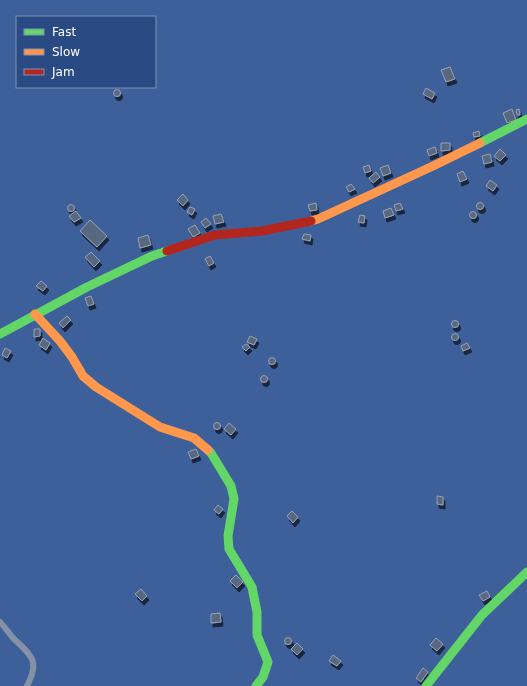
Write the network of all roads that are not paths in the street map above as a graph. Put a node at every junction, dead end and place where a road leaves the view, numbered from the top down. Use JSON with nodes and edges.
{"nodes":[{"id":1,"x":527,"y":119,"type":"edge"},
{"id":2,"x":35,"y":314,"type":"junction"},
{"id":3,"x":0,"y":334,"type":"edge"},
{"id":4,"x":527,"y":572,"type":"edge"},
{"id":5,"x":0,"y":622,"type":"edge"},
{"id":6,"x":27,"y":686,"type":"edge"},
{"id":7,"x":256,"y":686,"type":"edge"},
{"id":8,"x":426,"y":686,"type":"edge"}],
"edges":[{"from":1,"to":2,"type":"street"},
{"from":2,"to":3,"type":"street"},
{"from":2,"to":7,"type":"street"},
{"from":4,"to":8,"type":"street"},
{"from":5,"to":6,"type":"street"}]}
